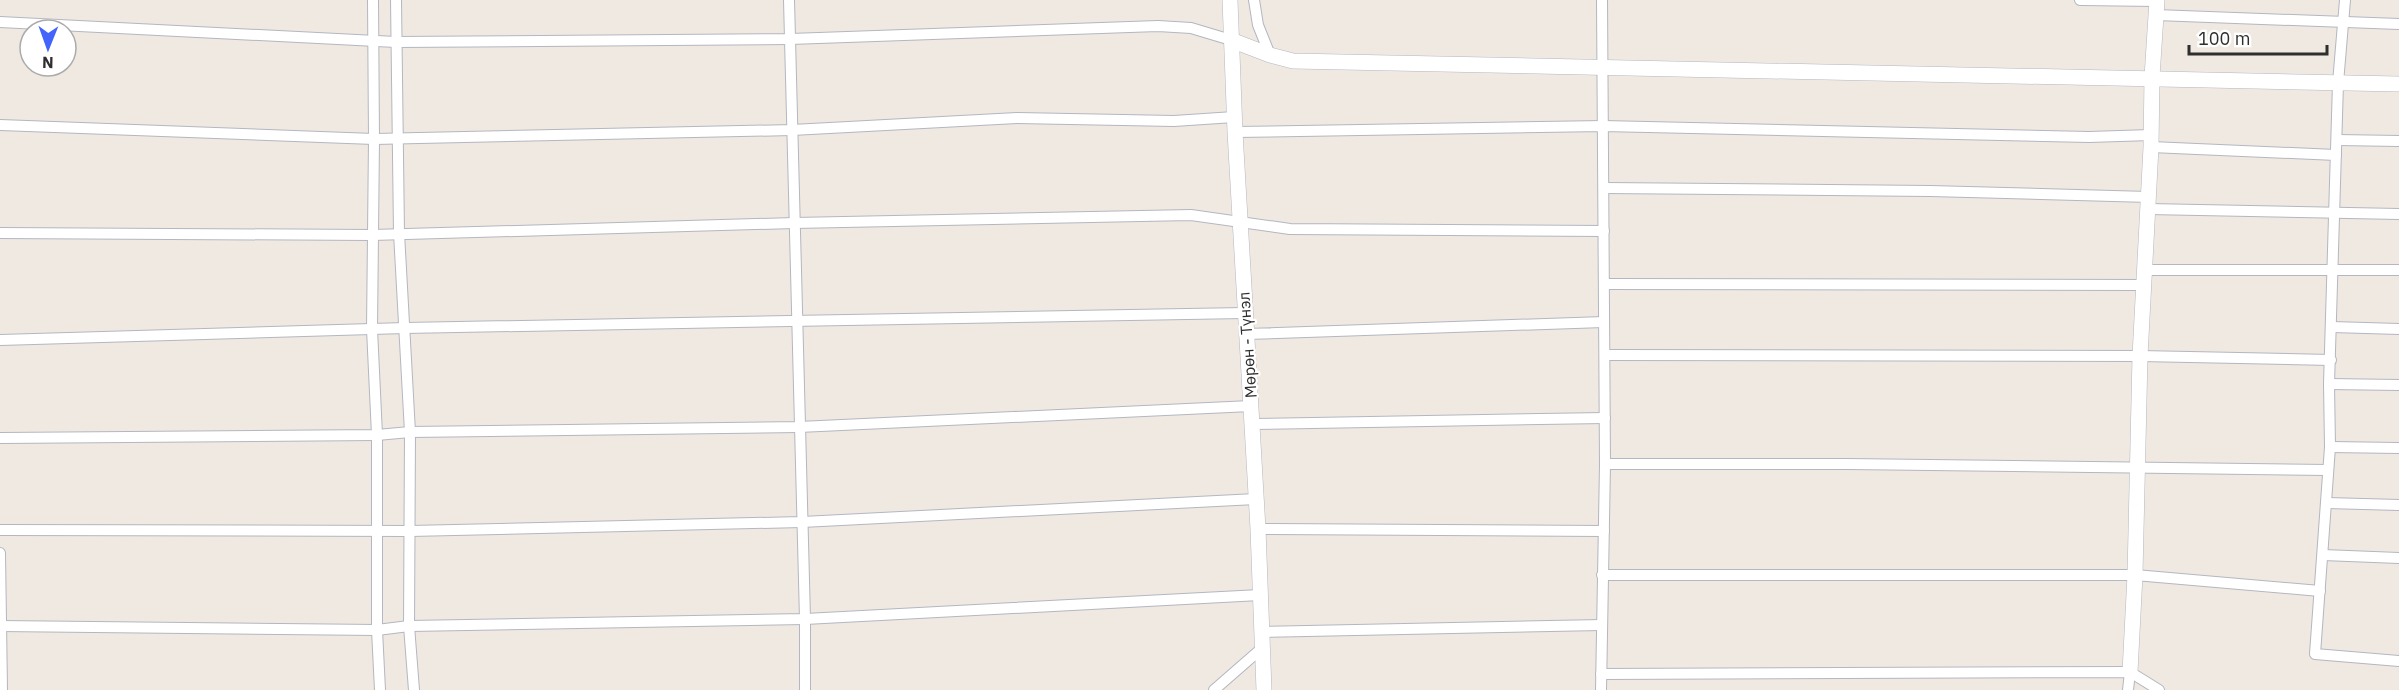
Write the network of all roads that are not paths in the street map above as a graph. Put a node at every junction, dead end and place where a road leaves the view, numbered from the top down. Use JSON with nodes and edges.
{"nodes":[{"id":1,"x":373,"y":0,"type":"edge"},
{"id":2,"x":396,"y":0,"type":"edge"},
{"id":3,"x":789,"y":0,"type":"edge"},
{"id":4,"x":1230,"y":0,"type":"edge"},
{"id":5,"x":1254,"y":0,"type":"edge"},
{"id":6,"x":1602,"y":0,"type":"edge"},
{"id":7,"x":2080,"y":0,"type":"edge"},
{"id":8,"x":2345,"y":0,"type":"edge"},
{"id":9,"x":2157,"y":5,"type":"edge"},
{"id":10,"x":0,"y":22,"type":"edge"},
{"id":11,"x":2342,"y":23,"type":"junction"},
{"id":12,"x":2399,"y":24,"type":"edge"},
{"id":13,"x":790,"y":39,"type":"junction"},
{"id":14,"x":1231,"y":40,"type":"junction"},
{"id":15,"x":374,"y":41,"type":"junction"},
{"id":16,"x":396,"y":42,"type":"junction"},
{"id":17,"x":1270,"y":55,"type":"junction"},
{"id":18,"x":1603,"y":68,"type":"junction"},
{"id":19,"x":2152,"y":77,"type":"junction"},
{"id":20,"x":2338,"y":83,"type":"junction"},
{"id":21,"x":2399,"y":84,"type":"edge"},
{"id":22,"x":0,"y":124,"type":"edge"},
{"id":23,"x":1234,"y":125,"type":"junction"},
{"id":24,"x":1603,"y":126,"type":"junction"},
{"id":25,"x":792,"y":130,"type":"junction"},
{"id":26,"x":399,"y":138,"type":"junction"},
{"id":27,"x":374,"y":139,"type":"junction"},
{"id":28,"x":2337,"y":140,"type":"junction"},
{"id":29,"x":2151,"y":141,"type":"junction"},
{"id":30,"x":2399,"y":141,"type":"edge"},
{"id":31,"x":2336,"y":155,"type":"junction"},
{"id":32,"x":1604,"y":188,"type":"junction"},
{"id":33,"x":2148,"y":203,"type":"junction"},
{"id":34,"x":2335,"y":214,"type":"junction"},
{"id":35,"x":2399,"y":214,"type":"edge"},
{"id":36,"x":1240,"y":222,"type":"junction"},
{"id":37,"x":794,"y":223,"type":"junction"},
{"id":38,"x":1604,"y":231,"type":"junction"},
{"id":39,"x":0,"y":233,"type":"edge"},
{"id":40,"x":399,"y":233,"type":"junction"},
{"id":41,"x":372,"y":235,"type":"junction"},
{"id":42,"x":2333,"y":270,"type":"junction"},
{"id":43,"x":2399,"y":270,"type":"edge"},
{"id":44,"x":2145,"y":277,"type":"junction"},
{"id":45,"x":1604,"y":284,"type":"junction"},
{"id":46,"x":1244,"y":313,"type":"junction"},
{"id":47,"x":796,"y":320,"type":"junction"},
{"id":48,"x":1604,"y":322,"type":"junction"},
{"id":49,"x":2332,"y":327,"type":"junction"},
{"id":50,"x":405,"y":328,"type":"junction"},
{"id":51,"x":372,"y":329,"type":"junction"},
{"id":52,"x":2399,"y":329,"type":"edge"},
{"id":53,"x":1246,"y":334,"type":"junction"},
{"id":54,"x":0,"y":340,"type":"edge"},
{"id":55,"x":1605,"y":355,"type":"junction"},
{"id":56,"x":2140,"y":356,"type":"junction"},
{"id":57,"x":2331,"y":360,"type":"junction"},
{"id":58,"x":2329,"y":384,"type":"junction"},
{"id":59,"x":2399,"y":385,"type":"edge"},
{"id":60,"x":1251,"y":406,"type":"junction"},
{"id":61,"x":1605,"y":418,"type":"junction"},
{"id":62,"x":1251,"y":424,"type":"junction"},
{"id":63,"x":799,"y":427,"type":"junction"},
{"id":64,"x":410,"y":432,"type":"junction"},
{"id":65,"x":377,"y":435,"type":"junction"},
{"id":66,"x":0,"y":438,"type":"edge"},
{"id":67,"x":2330,"y":447,"type":"junction"},
{"id":68,"x":2399,"y":448,"type":"edge"},
{"id":69,"x":1605,"y":464,"type":"junction"},
{"id":70,"x":2138,"y":467,"type":"junction"},
{"id":71,"x":2328,"y":470,"type":"junction"},
{"id":72,"x":1256,"y":499,"type":"junction"},
{"id":73,"x":2327,"y":504,"type":"junction"},
{"id":74,"x":2399,"y":505,"type":"edge"},
{"id":75,"x":802,"y":522,"type":"junction"},
{"id":76,"x":1258,"y":529,"type":"junction"},
{"id":77,"x":0,"y":530,"type":"edge"},
{"id":78,"x":378,"y":531,"type":"junction"},
{"id":79,"x":410,"y":531,"type":"junction"},
{"id":80,"x":1604,"y":531,"type":"junction"},
{"id":81,"x":0,"y":553,"type":"edge"},
{"id":82,"x":2323,"y":555,"type":"junction"},
{"id":83,"x":2399,"y":558,"type":"edge"},
{"id":84,"x":1602,"y":575,"type":"junction"},
{"id":85,"x":2135,"y":575,"type":"junction"},
{"id":86,"x":2320,"y":591,"type":"junction"},
{"id":87,"x":1260,"y":595,"type":"junction"},
{"id":88,"x":805,"y":619,"type":"junction"},
{"id":89,"x":1602,"y":625,"type":"junction"},
{"id":90,"x":0,"y":626,"type":"edge"},
{"id":91,"x":409,"y":626,"type":"junction"},
{"id":92,"x":377,"y":630,"type":"junction"},
{"id":93,"x":1260,"y":632,"type":"junction"},
{"id":94,"x":1261,"y":649,"type":"junction"},
{"id":95,"x":2399,"y":661,"type":"edge"},
{"id":96,"x":2130,"y":672,"type":"junction"},
{"id":97,"x":1601,"y":674,"type":"junction"},
{"id":98,"x":2,"y":690,"type":"edge"},
{"id":99,"x":380,"y":690,"type":"edge"},
{"id":100,"x":414,"y":690,"type":"edge"},
{"id":101,"x":805,"y":690,"type":"edge"},
{"id":102,"x":1214,"y":690,"type":"edge"},
{"id":103,"x":1264,"y":690,"type":"edge"},
{"id":104,"x":1601,"y":690,"type":"edge"},
{"id":105,"x":2128,"y":690,"type":"edge"},
{"id":106,"x":2159,"y":690,"type":"edge"}],
"edges":[{"from":1,"to":15,"type":"street"},
{"from":2,"to":16,"type":"street"},
{"from":3,"to":13,"type":"street"},
{"from":4,"to":14,"type":"street","name":"Мөрөн - Түнэл"},
{"from":5,"to":17,"type":"street"},
{"from":6,"to":18,"type":"street"},
{"from":7,"to":9,"type":"street"},
{"from":8,"to":11,"type":"street"},
{"from":9,"to":11,"type":"street"},
{"from":9,"to":19,"type":"street"},
{"from":10,"to":15,"type":"street"},
{"from":11,"to":12,"type":"street"},
{"from":11,"to":20,"type":"street"},
{"from":13,"to":14,"type":"street"},
{"from":13,"to":16,"type":"street"},
{"from":13,"to":25,"type":"street"},
{"from":14,"to":17,"type":"street"},
{"from":14,"to":23,"type":"street","name":"Мөрөн - Түнэл"},
{"from":15,"to":16,"type":"street"},
{"from":15,"to":27,"type":"street"},
{"from":16,"to":26,"type":"street"},
{"from":17,"to":18,"type":"street"},
{"from":18,"to":19,"type":"street"},
{"from":18,"to":24,"type":"street"},
{"from":19,"to":20,"type":"street"},
{"from":19,"to":29,"type":"street"},
{"from":20,"to":21,"type":"street"},
{"from":20,"to":28,"type":"street"},
{"from":22,"to":27,"type":"street"},
{"from":23,"to":24,"type":"street"},
{"from":23,"to":25,"type":"street"},
{"from":23,"to":36,"type":"street","name":"Мөрөн - Түнэл"},
{"from":24,"to":29,"type":"street"},
{"from":24,"to":32,"type":"street"},
{"from":25,"to":26,"type":"street"},
{"from":25,"to":37,"type":"street"},
{"from":26,"to":27,"type":"street"},
{"from":26,"to":40,"type":"street"},
{"from":27,"to":41,"type":"street"},
{"from":28,"to":30,"type":"street"},
{"from":28,"to":31,"type":"street"},
{"from":29,"to":31,"type":"street"},
{"from":29,"to":33,"type":"street"},
{"from":31,"to":34,"type":"street"},
{"from":32,"to":33,"type":"street"},
{"from":32,"to":38,"type":"street"},
{"from":33,"to":34,"type":"street"},
{"from":33,"to":44,"type":"street"},
{"from":34,"to":35,"type":"street"},
{"from":34,"to":42,"type":"street"},
{"from":36,"to":37,"type":"street"},
{"from":36,"to":38,"type":"street"},
{"from":36,"to":46,"type":"street","name":"Мөрөн - Түнэл"},
{"from":37,"to":40,"type":"street"},
{"from":37,"to":47,"type":"street"},
{"from":38,"to":45,"type":"street"},
{"from":39,"to":41,"type":"street"},
{"from":40,"to":41,"type":"street"},
{"from":40,"to":50,"type":"street"},
{"from":41,"to":51,"type":"street"},
{"from":42,"to":43,"type":"street"},
{"from":42,"to":44,"type":"street"},
{"from":42,"to":49,"type":"street"},
{"from":44,"to":45,"type":"street"},
{"from":44,"to":56,"type":"street"},
{"from":45,"to":48,"type":"street"},
{"from":46,"to":47,"type":"street"},
{"from":46,"to":53,"type":"street","name":"Мөрөн - Түнэл"},
{"from":47,"to":50,"type":"street"},
{"from":47,"to":63,"type":"street"},
{"from":48,"to":53,"type":"street"},
{"from":48,"to":55,"type":"street"},
{"from":49,"to":52,"type":"street"},
{"from":49,"to":57,"type":"street"},
{"from":50,"to":51,"type":"street"},
{"from":50,"to":64,"type":"street"},
{"from":51,"to":54,"type":"street"},
{"from":51,"to":65,"type":"street"},
{"from":53,"to":60,"type":"street","name":"Мөрөн - Түнэл"},
{"from":55,"to":56,"type":"street"},
{"from":55,"to":61,"type":"street"},
{"from":56,"to":57,"type":"street"},
{"from":56,"to":70,"type":"street"},
{"from":57,"to":58,"type":"street"},
{"from":58,"to":59,"type":"street"},
{"from":58,"to":67,"type":"street"},
{"from":60,"to":62,"type":"street","name":"Мөрөн - Түнэл"},
{"from":60,"to":63,"type":"street"},
{"from":61,"to":62,"type":"street"},
{"from":61,"to":69,"type":"street"},
{"from":62,"to":72,"type":"street","name":"Мөрөн - Түнэл"},
{"from":63,"to":64,"type":"street"},
{"from":63,"to":75,"type":"street"},
{"from":64,"to":65,"type":"street"},
{"from":64,"to":79,"type":"street"},
{"from":65,"to":66,"type":"street"},
{"from":65,"to":78,"type":"street"},
{"from":67,"to":68,"type":"street"},
{"from":67,"to":71,"type":"street"},
{"from":69,"to":70,"type":"street"},
{"from":69,"to":80,"type":"street"},
{"from":70,"to":71,"type":"street"},
{"from":70,"to":85,"type":"street"},
{"from":71,"to":73,"type":"street"},
{"from":72,"to":75,"type":"street"},
{"from":72,"to":76,"type":"street","name":"Мөрөн - Түнэл"},
{"from":73,"to":74,"type":"street"},
{"from":73,"to":82,"type":"street"},
{"from":75,"to":79,"type":"street"},
{"from":75,"to":88,"type":"street"},
{"from":76,"to":80,"type":"street"},
{"from":76,"to":87,"type":"street","name":"Мөрөн - Түнэл"},
{"from":77,"to":78,"type":"street"},
{"from":78,"to":79,"type":"street"},
{"from":78,"to":92,"type":"street"},
{"from":79,"to":91,"type":"street"},
{"from":80,"to":84,"type":"street"},
{"from":81,"to":90,"type":"street"},
{"from":82,"to":83,"type":"street"},
{"from":82,"to":86,"type":"street"},
{"from":84,"to":85,"type":"street"},
{"from":84,"to":89,"type":"street"},
{"from":85,"to":86,"type":"street"},
{"from":85,"to":96,"type":"street"},
{"from":86,"to":95,"type":"street"},
{"from":87,"to":88,"type":"street"},
{"from":87,"to":93,"type":"street","name":"Мөрөн - Түнэл"},
{"from":88,"to":91,"type":"street"},
{"from":88,"to":101,"type":"street"},
{"from":89,"to":93,"type":"street"},
{"from":89,"to":97,"type":"street"},
{"from":90,"to":92,"type":"street"},
{"from":90,"to":98,"type":"street"},
{"from":91,"to":92,"type":"street"},
{"from":91,"to":100,"type":"street"},
{"from":92,"to":99,"type":"street"},
{"from":93,"to":94,"type":"street","name":"Мөрөн - Түнэл"},
{"from":94,"to":102,"type":"street"},
{"from":94,"to":103,"type":"street","name":"Мөрөн - Түнэл"},
{"from":96,"to":97,"type":"street"},
{"from":96,"to":105,"type":"street"},
{"from":96,"to":106,"type":"street"},
{"from":97,"to":104,"type":"street"}]}
